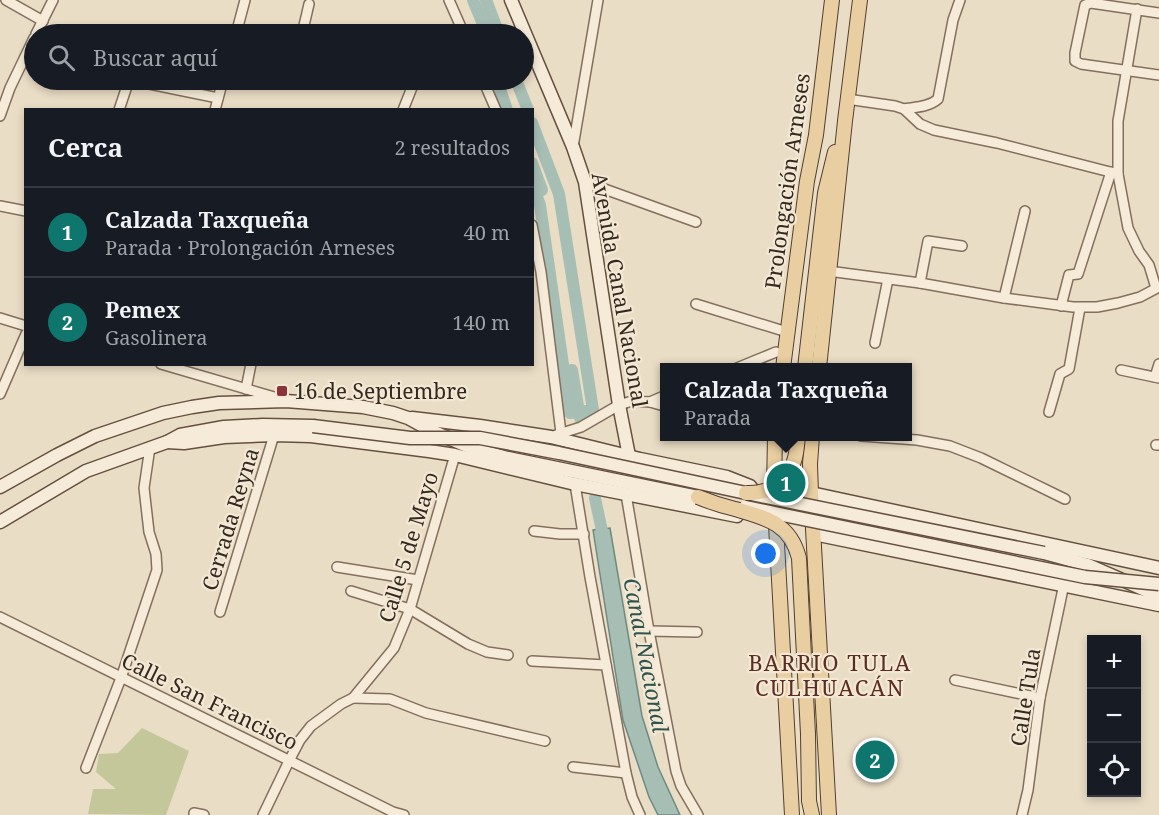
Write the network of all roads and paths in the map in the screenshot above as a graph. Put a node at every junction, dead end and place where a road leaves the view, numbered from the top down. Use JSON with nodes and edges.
{"nodes":[{"id":1,"x":6,"y":0,"type":"edge"},
{"id":2,"x":53,"y":0,"type":"edge"},
{"id":3,"x":245,"y":0,"type":"edge"},
{"id":4,"x":449,"y":0,"type":"edge"},
{"id":5,"x":511,"y":0,"type":"edge"},
{"id":6,"x":598,"y":0,"type":"edge"},
{"id":7,"x":832,"y":0,"type":"edge"},
{"id":8,"x":860,"y":0,"type":"edge"},
{"id":9,"x":960,"y":0,"type":"edge"},
{"id":10,"x":309,"y":4,"type":"dead end"},
{"id":11,"x":1123,"y":4,"type":"edge"},
{"id":12,"x":1137,"y":9,"type":"junction"},
{"id":13,"x":1159,"y":13,"type":"edge"},
{"id":14,"x":43,"y":21,"type":"junction"},
{"id":15,"x":41,"y":24,"type":"edge"},
{"id":16,"x":239,"y":24,"type":"edge"},
{"id":17,"x":304,"y":24,"type":"edge"},
{"id":18,"x":460,"y":24,"type":"edge"},
{"id":19,"x":521,"y":24,"type":"edge"},
{"id":20,"x":534,"y":55,"type":"edge"},
{"id":21,"x":24,"y":64,"type":"edge"},
{"id":22,"x":1126,"y":71,"type":"junction"},
{"id":23,"x":1159,"y":75,"type":"edge"},
{"id":24,"x":0,"y":86,"type":"edge"},
{"id":25,"x":10,"y":88,"type":"junction"},
{"id":26,"x":126,"y":90,"type":"edge"},
{"id":27,"x":178,"y":90,"type":"edge"},
{"id":28,"x":220,"y":90,"type":"edge"},
{"id":29,"x":411,"y":90,"type":"edge"},
{"id":30,"x":487,"y":90,"type":"edge"},
{"id":31,"x":218,"y":98,"type":"junction"},
{"id":32,"x":848,"y":99,"type":"junction"},
{"id":33,"x":120,"y":108,"type":"edge"},
{"id":34,"x":215,"y":108,"type":"edge"},
{"id":35,"x":404,"y":108,"type":"edge"},
{"id":36,"x":495,"y":108,"type":"edge"},
{"id":37,"x":904,"y":109,"type":"junction"},
{"id":38,"x":0,"y":116,"type":"edge"},
{"id":39,"x":845,"y":122,"type":"junction"},
{"id":40,"x":573,"y":147,"type":"junction"},
{"id":41,"x":1115,"y":173,"type":"junction"},
{"id":42,"x":585,"y":182,"type":"junction"},
{"id":43,"x":0,"y":206,"type":"edge"},
{"id":44,"x":24,"y":211,"type":"edge"},
{"id":45,"x":1025,"y":211,"type":"dead end"},
{"id":46,"x":696,"y":222,"type":"dead end"},
{"id":47,"x":534,"y":244,"type":"edge"},
{"id":48,"x":962,"y":246,"type":"dead end"},
{"id":49,"x":537,"y":272,"type":"edge"},
{"id":50,"x":828,"y":272,"type":"junction"},
{"id":51,"x":888,"y":279,"type":"junction"},
{"id":52,"x":920,"y":284,"type":"junction"},
{"id":53,"x":1158,"y":288,"type":"edge"},
{"id":54,"x":1004,"y":298,"type":"junction"},
{"id":55,"x":696,"y":304,"type":"dead end"},
{"id":56,"x":1061,"y":306,"type":"junction"},
{"id":57,"x":1080,"y":308,"type":"junction"},
{"id":58,"x":0,"y":318,"type":"edge"},
{"id":59,"x":24,"y":325,"type":"edge"},
{"id":60,"x":787,"y":332,"type":"junction"},
{"id":61,"x":24,"y":337,"type":"edge"},
{"id":62,"x":875,"y":343,"type":"dead end"},
{"id":63,"x":776,"y":352,"type":"dead end"},
{"id":64,"x":806,"y":361,"type":"edge"},
{"id":65,"x":750,"y":363,"type":"edge"},
{"id":66,"x":784,"y":363,"type":"edge"},
{"id":67,"x":819,"y":363,"type":"edge"},
{"id":68,"x":1159,"y":364,"type":"edge"},
{"id":69,"x":168,"y":366,"type":"edge"},
{"id":70,"x":251,"y":366,"type":"edge"},
{"id":71,"x":1121,"y":370,"type":"dead end"},
{"id":72,"x":4,"y":372,"type":"edge"},
{"id":73,"x":1157,"y":377,"type":"edge"},
{"id":74,"x":246,"y":388,"type":"junction"},
{"id":75,"x":0,"y":394,"type":"edge"},
{"id":76,"x":660,"y":398,"type":"edge"},
{"id":77,"x":286,"y":400,"type":"junction"},
{"id":78,"x":650,"y":402,"type":"junction"},
{"id":79,"x":619,"y":405,"type":"junction"},
{"id":80,"x":660,"y":405,"type":"edge"},
{"id":81,"x":1049,"y":412,"type":"dead end"},
{"id":82,"x":408,"y":418,"type":"junction"},
{"id":83,"x":274,"y":435,"type":"junction"},
{"id":84,"x":556,"y":435,"type":"junction"},
{"id":85,"x":912,"y":440,"type":"edge"},
{"id":86,"x":775,"y":441,"type":"edge"},
{"id":87,"x":797,"y":441,"type":"edge"},
{"id":88,"x":812,"y":441,"type":"edge"},
{"id":89,"x":167,"y":442,"type":"junction"},
{"id":90,"x":150,"y":447,"type":"junction"},
{"id":91,"x":455,"y":455,"type":"junction"},
{"id":92,"x":630,"y":456,"type":"junction"},
{"id":93,"x":727,"y":477,"type":"junction"},
{"id":94,"x":575,"y":484,"type":"junction"},
{"id":95,"x":1,"y":487,"type":"edge"},
{"id":96,"x":774,"y":489,"type":"junction"},
{"id":97,"x":746,"y":493,"type":"junction"},
{"id":98,"x":626,"y":494,"type":"junction"},
{"id":99,"x":811,"y":494,"type":"junction"},
{"id":100,"x":698,"y":497,"type":"junction"},
{"id":101,"x":1065,"y":499,"type":"dead end"},
{"id":102,"x":864,"y":504,"type":"junction"},
{"id":103,"x":0,"y":508,"type":"edge"},
{"id":104,"x":16,"y":512,"type":"junction"},
{"id":105,"x":717,"y":512,"type":"junction"},
{"id":106,"x":0,"y":522,"type":"edge"},
{"id":107,"x":776,"y":526,"type":"junction"},
{"id":108,"x":534,"y":531,"type":"dead end"},
{"id":109,"x":584,"y":534,"type":"junction"},
{"id":110,"x":814,"y":534,"type":"junction"},
{"id":111,"x":860,"y":543,"type":"junction"},
{"id":112,"x":338,"y":567,"type":"dead end"},
{"id":113,"x":1159,"y":568,"type":"edge"},
{"id":114,"x":418,"y":580,"type":"junction"},
{"id":115,"x":1064,"y":584,"type":"junction"},
{"id":116,"x":1159,"y":584,"type":"edge"},
{"id":117,"x":351,"y":591,"type":"dead end"},
{"id":118,"x":1159,"y":596,"type":"edge"},
{"id":119,"x":1159,"y":605,"type":"edge"},
{"id":120,"x":410,"y":609,"type":"junction"},
{"id":121,"x":220,"y":612,"type":"dead end"},
{"id":122,"x":0,"y":617,"type":"edge"},
{"id":123,"x":649,"y":631,"type":"junction"},
{"id":124,"x":698,"y":632,"type":"dead end"},
{"id":125,"x":508,"y":655,"type":"dead end"},
{"id":126,"x":532,"y":661,"type":"dead end"},
{"id":127,"x":606,"y":665,"type":"junction"},
{"id":128,"x":121,"y":678,"type":"junction"},
{"id":129,"x":955,"y":680,"type":"dead end"},
{"id":130,"x":353,"y":698,"type":"junction"},
{"id":131,"x":1040,"y":698,"type":"junction"},
{"id":132,"x":545,"y":741,"type":"dead end"},
{"id":133,"x":289,"y":760,"type":"junction"},
{"id":134,"x":573,"y":766,"type":"dead end"},
{"id":135,"x":86,"y":768,"type":"dead end"},
{"id":136,"x":626,"y":773,"type":"junction"},
{"id":137,"x":194,"y":813,"type":"dead end"},
{"id":138,"x":392,"y":813,"type":"edge"},
{"id":139,"x":204,"y":815,"type":"edge"},
{"id":140,"x":263,"y":815,"type":"edge"},
{"id":141,"x":404,"y":815,"type":"edge"},
{"id":142,"x":640,"y":815,"type":"edge"},
{"id":143,"x":698,"y":815,"type":"edge"},
{"id":144,"x":792,"y":815,"type":"edge"},
{"id":145,"x":812,"y":815,"type":"edge"},
{"id":146,"x":829,"y":815,"type":"edge"},
{"id":147,"x":1023,"y":815,"type":"edge"}],
"edges":[{"from":1,"to":14,"type":"street"},
{"from":2,"to":14,"type":"street"},
{"from":3,"to":16,"type":"street"},
{"from":4,"to":18,"type":"street"},
{"from":5,"to":19,"type":"main road","name":"Avenida Canal Nacional"},
{"from":6,"to":40,"type":"street"},
{"from":7,"to":60,"type":"main road","name":"Prolongación Arneses"},
{"from":8,"to":32,"type":"main road"},
{"from":9,"to":37,"type":"street"},
{"from":10,"to":17,"type":"street"},
{"from":11,"to":12,"type":"street"},
{"from":11,"to":22,"type":"street"},
{"from":12,"to":13,"type":"street"},
{"from":12,"to":22,"type":"street"},
{"from":14,"to":15,"type":"street"},
{"from":20,"to":40,"type":"main road","name":"Avenida Canal Nacional"},
{"from":21,"to":25,"type":"street"},
{"from":22,"to":23,"type":"street"},
{"from":22,"to":41,"type":"street"},
{"from":24,"to":25,"type":"street"},
{"from":25,"to":38,"type":"street"},
{"from":26,"to":33,"type":"street"},
{"from":27,"to":31,"type":"street"},
{"from":28,"to":31,"type":"street"},
{"from":29,"to":35,"type":"street"},
{"from":30,"to":36,"type":"street"},
{"from":31,"to":34,"type":"street"},
{"from":32,"to":37,"type":"street"},
{"from":32,"to":39,"type":"main road"},
{"from":37,"to":41,"type":"street"},
{"from":39,"to":50,"type":"main road"},
{"from":39,"to":64,"type":"main road"},
{"from":40,"to":42,"type":"main road","name":"Avenida Canal Nacional"},
{"from":41,"to":53,"type":"street"},
{"from":41,"to":56,"type":"street"},
{"from":42,"to":46,"type":"street"},
{"from":42,"to":79,"type":"main road","name":"Avenida Canal Nacional"},
{"from":43,"to":44,"type":"street"},
{"from":45,"to":54,"type":"street"},
{"from":47,"to":49,"type":"street"},
{"from":48,"to":52,"type":"street"},
{"from":49,"to":84,"type":"street"},
{"from":50,"to":51,"type":"street"},
{"from":50,"to":67,"type":"main road"},
{"from":51,"to":52,"type":"street"},
{"from":51,"to":62,"type":"street"},
{"from":52,"to":54,"type":"street"},
{"from":53,"to":57,"type":"street"},
{"from":54,"to":56,"type":"street"},
{"from":55,"to":60,"type":"street"},
{"from":56,"to":57,"type":"street"},
{"from":57,"to":81,"type":"street"},
{"from":58,"to":59,"type":"street"},
{"from":60,"to":66,"type":"main road","name":"Prolongación Arneses"},
{"from":61,"to":72,"type":"street"},
{"from":63,"to":65,"type":"street"},
{"from":68,"to":73,"type":"street"},
{"from":69,"to":74,"type":"street"},
{"from":70,"to":74,"type":"street"},
{"from":71,"to":73,"type":"street"},
{"from":72,"to":75,"type":"street"},
{"from":74,"to":77,"type":"street"},
{"from":76,"to":78,"type":"street"},
{"from":77,"to":82,"type":"main road"},
{"from":77,"to":95,"type":"main road"},
{"from":78,"to":79,"type":"street"},
{"from":78,"to":80,"type":"street"},
{"from":79,"to":84,"type":"street"},
{"from":79,"to":92,"type":"main road","name":"Avenida Canal Nacional"},
{"from":82,"to":84,"type":"main road"},
{"from":82,"to":100,"type":"main road"},
{"from":83,"to":89,"type":"main road"},
{"from":83,"to":91,"type":"main road"},
{"from":83,"to":121,"type":"street","name":"Cerrada Reyna"},
{"from":84,"to":92,"type":"main road"},
{"from":85,"to":101,"type":"street"},
{"from":86,"to":96,"type":"main road"},
{"from":87,"to":97,"type":"main road","bridge":true},
{"from":88,"to":99,"type":"main road"},
{"from":89,"to":90,"type":"main road"},
{"from":89,"to":97,"type":"main road","bridge":true},
{"from":90,"to":104,"type":"main road"},
{"from":90,"to":128,"type":"street"},
{"from":91,"to":94,"type":"main road"},
{"from":91,"to":114,"type":"street","name":"Calle 5 de Mayo"},
{"from":92,"to":93,"type":"main road"},
{"from":93,"to":96,"type":"main road"},
{"from":93,"to":105,"type":"main road"},
{"from":94,"to":98,"type":"main road"},
{"from":94,"to":109,"type":"street"},
{"from":96,"to":107,"type":"main road"},
{"from":97,"to":118,"type":"main road","bridge":true},
{"from":98,"to":105,"type":"main road"},
{"from":98,"to":123,"type":"street"},
{"from":99,"to":102,"type":"main road"},
{"from":99,"to":110,"type":"main road"},
{"from":100,"to":116,"type":"main road","bridge":true},
{"from":100,"to":145,"type":"main road","bridge":true},
{"from":102,"to":111,"type":"main road"},
{"from":102,"to":113,"type":"main road"},
{"from":103,"to":104,"type":"main road"},
{"from":104,"to":106,"type":"main road"},
{"from":105,"to":107,"type":"main road"},
{"from":107,"to":144,"type":"main road"},
{"from":108,"to":109,"type":"street"},
{"from":109,"to":127,"type":"street"},
{"from":110,"to":111,"type":"main road"},
{"from":110,"to":146,"type":"main road"},
{"from":111,"to":115,"type":"main road"},
{"from":112,"to":114,"type":"street"},
{"from":114,"to":120,"type":"street","name":"Calle 5 de Mayo"},
{"from":115,"to":119,"type":"main road"},
{"from":115,"to":131,"type":"street","name":"Calle Tula"},
{"from":117,"to":120,"type":"street"},
{"from":120,"to":125,"type":"street"},
{"from":120,"to":130,"type":"street","name":"Calle 5 de Mayo"},
{"from":122,"to":128,"type":"street","name":"Calle San Francisco"},
{"from":123,"to":124,"type":"street"},
{"from":123,"to":143,"type":"street"},
{"from":126,"to":127,"type":"street"},
{"from":127,"to":136,"type":"street"},
{"from":128,"to":133,"type":"street","name":"Calle San Francisco"},
{"from":128,"to":135,"type":"street"},
{"from":129,"to":131,"type":"street"},
{"from":130,"to":132,"type":"street"},
{"from":130,"to":133,"type":"street","name":"Calle 5 de Mayo"},
{"from":131,"to":147,"type":"street","name":"Calle Tula"},
{"from":133,"to":138,"type":"street","name":"Calle San Francisco"},
{"from":133,"to":140,"type":"street","name":"Calle 5 de Mayo"},
{"from":134,"to":136,"type":"street"},
{"from":136,"to":142,"type":"street"},
{"from":137,"to":139,"type":"street"},
{"from":138,"to":141,"type":"street","name":"Calle San Francisco"}]}
